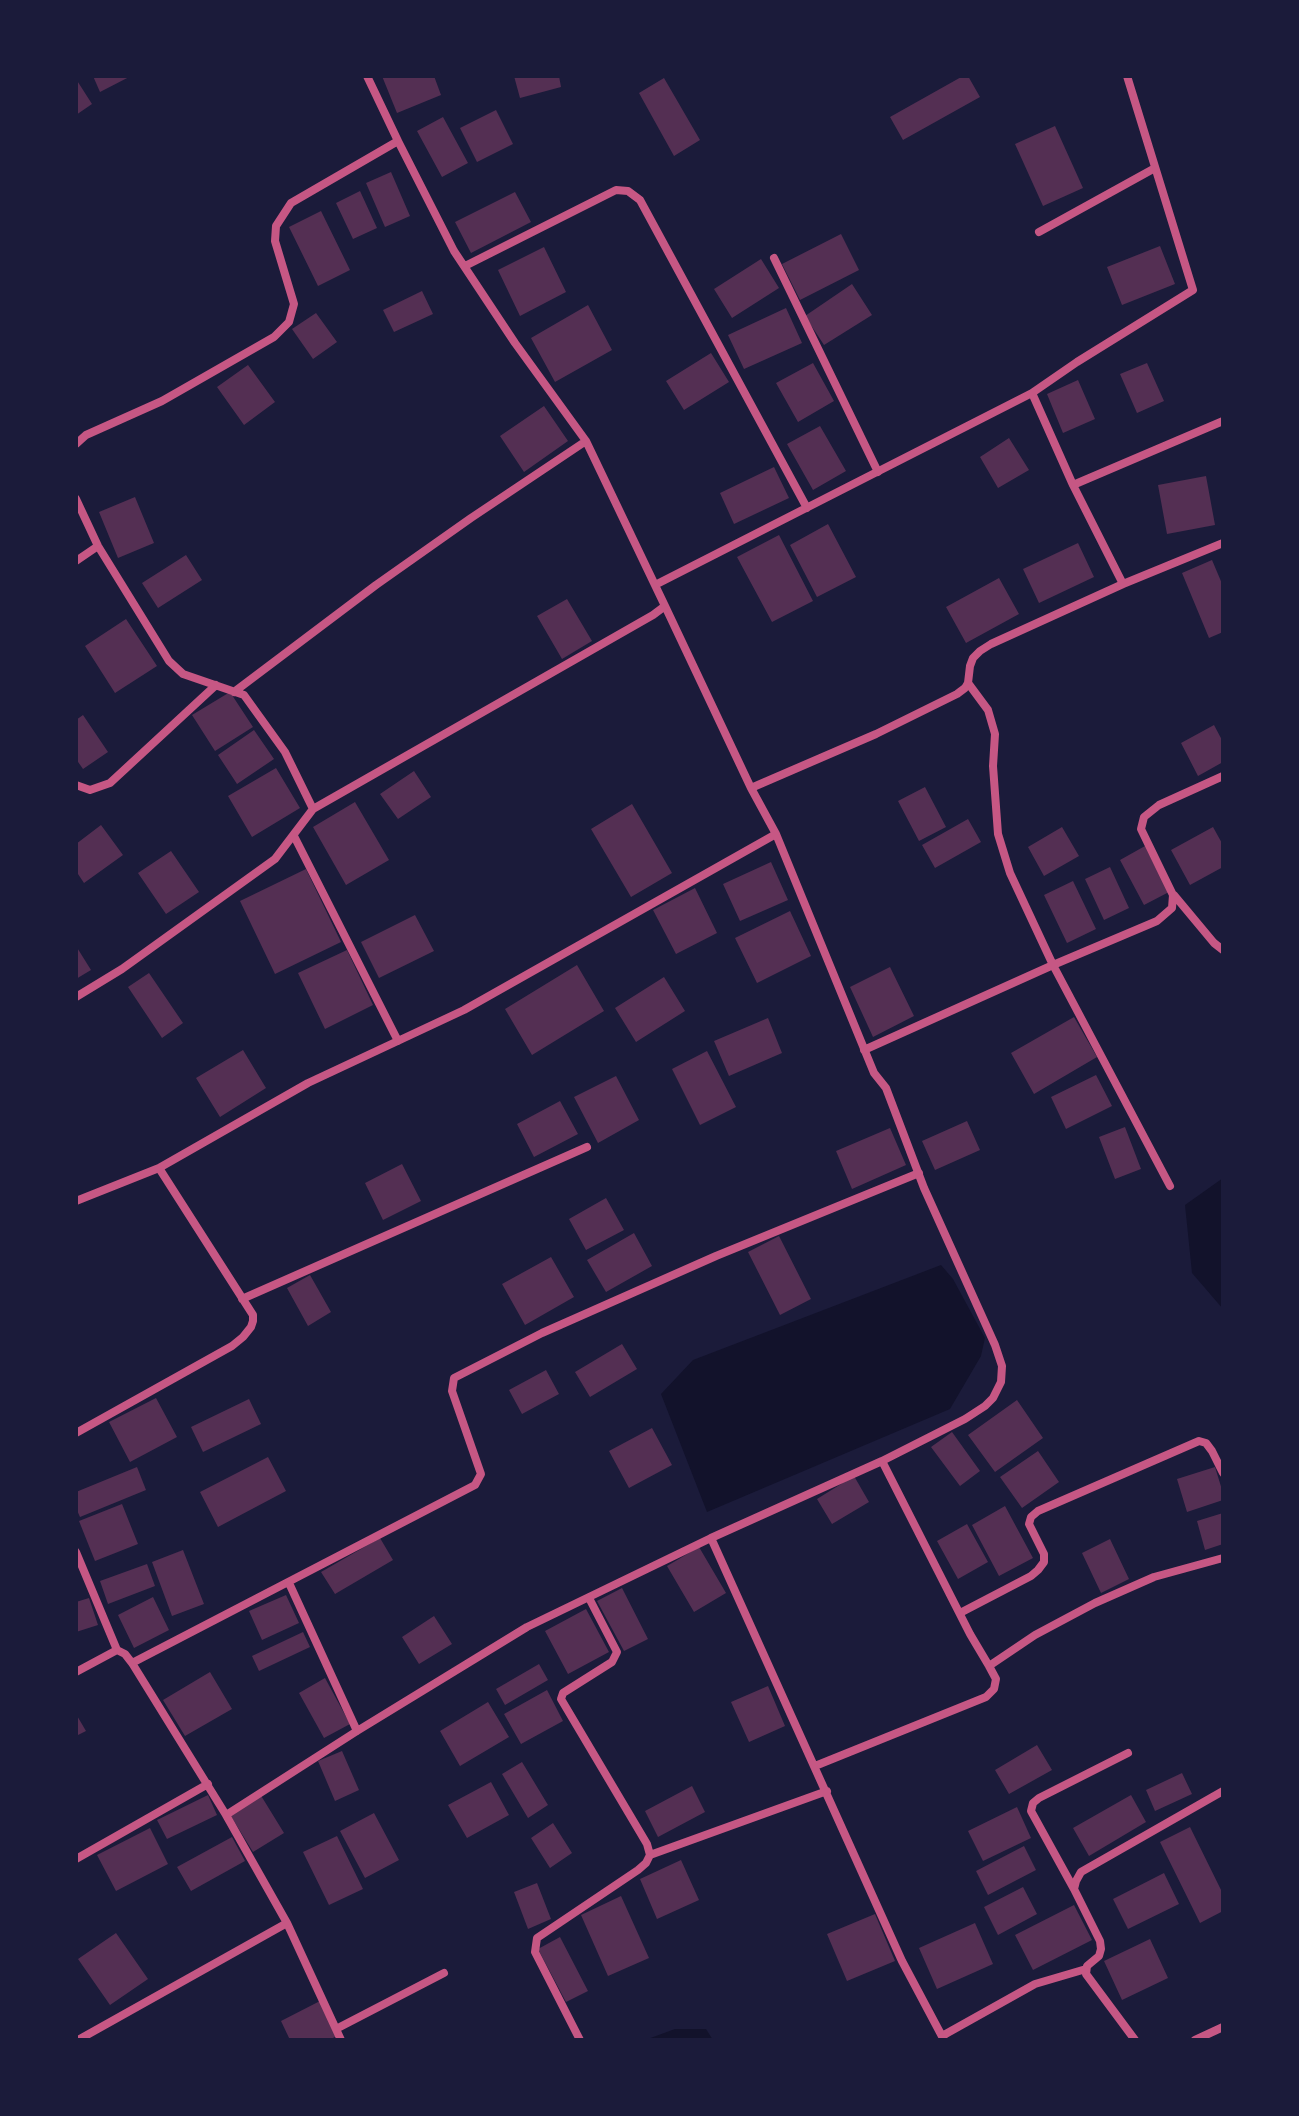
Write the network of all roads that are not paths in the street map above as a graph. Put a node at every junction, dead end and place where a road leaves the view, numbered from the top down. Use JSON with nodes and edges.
{"nodes":[{"id":1,"x":367,"y":76,"type":"edge"},
{"id":2,"x":1127,"y":76,"type":"edge"},
{"id":3,"x":398,"y":141,"type":"junction"},
{"id":4,"x":1155,"y":168,"type":"junction"},
{"id":5,"x":1039,"y":232,"type":"dead end"},
{"id":6,"x":774,"y":258,"type":"dead end"},
{"id":7,"x":465,"y":266,"type":"junction"},
{"id":8,"x":1032,"y":393,"type":"junction"},
{"id":9,"x":1223,"y":421,"type":"edge"},
{"id":10,"x":586,"y":441,"type":"junction"},
{"id":11,"x":76,"y":444,"type":"edge"},
{"id":12,"x":878,"y":472,"type":"junction"},
{"id":13,"x":1073,"y":485,"type":"junction"},
{"id":14,"x":76,"y":499,"type":"edge"},
{"id":15,"x":807,"y":508,"type":"junction"},
{"id":16,"x":1223,"y":543,"type":"edge"},
{"id":17,"x":98,"y":546,"type":"junction"},
{"id":18,"x":76,"y":561,"type":"edge"},
{"id":19,"x":1123,"y":584,"type":"junction"},
{"id":20,"x":655,"y":585,"type":"junction"},
{"id":21,"x":665,"y":606,"type":"junction"},
{"id":22,"x":968,"y":683,"type":"junction"},
{"id":23,"x":216,"y":685,"type":"junction"},
{"id":24,"x":234,"y":692,"type":"junction"},
{"id":25,"x":1223,"y":776,"type":"edge"},
{"id":26,"x":76,"y":785,"type":"edge"},
{"id":27,"x":751,"y":788,"type":"junction"},
{"id":28,"x":313,"y":809,"type":"junction"},
{"id":29,"x":776,"y":834,"type":"junction"},
{"id":30,"x":294,"y":836,"type":"junction"},
{"id":31,"x":1173,"y":895,"type":"junction"},
{"id":32,"x":1223,"y":950,"type":"edge"},
{"id":33,"x":1053,"y":965,"type":"junction"},
{"id":34,"x":76,"y":997,"type":"edge"},
{"id":35,"x":398,"y":1041,"type":"junction"},
{"id":36,"x":864,"y":1050,"type":"junction"},
{"id":37,"x":587,"y":1147,"type":"dead end"},
{"id":38,"x":159,"y":1168,"type":"junction"},
{"id":39,"x":919,"y":1173,"type":"junction"},
{"id":40,"x":1170,"y":1186,"type":"dead end"},
{"id":41,"x":76,"y":1201,"type":"edge"},
{"id":42,"x":242,"y":1299,"type":"junction"},
{"id":43,"x":76,"y":1433,"type":"edge"},
{"id":44,"x":882,"y":1461,"type":"junction"},
{"id":45,"x":1223,"y":1473,"type":"edge"},
{"id":46,"x":711,"y":1538,"type":"junction"},
{"id":47,"x":76,"y":1552,"type":"edge"},
{"id":48,"x":1223,"y":1558,"type":"edge"},
{"id":49,"x":289,"y":1583,"type":"junction"},
{"id":50,"x":589,"y":1598,"type":"junction"},
{"id":51,"x":960,"y":1613,"type":"junction"},
{"id":52,"x":117,"y":1650,"type":"junction"},
{"id":53,"x":132,"y":1663,"type":"junction"},
{"id":54,"x":989,"y":1666,"type":"junction"},
{"id":55,"x":76,"y":1672,"type":"edge"},
{"id":56,"x":357,"y":1731,"type":"junction"},
{"id":57,"x":1128,"y":1753,"type":"dead end"},
{"id":58,"x":815,"y":1766,"type":"junction"},
{"id":59,"x":208,"y":1784,"type":"junction"},
{"id":60,"x":827,"y":1791,"type":"junction"},
{"id":61,"x":1223,"y":1791,"type":"edge"},
{"id":62,"x":226,"y":1815,"type":"junction"},
{"id":63,"x":650,"y":1855,"type":"junction"},
{"id":64,"x":76,"y":1859,"type":"edge"},
{"id":65,"x":1074,"y":1889,"type":"junction"},
{"id":66,"x":287,"y":1923,"type":"junction"},
{"id":67,"x":1086,"y":1969,"type":"junction"},
{"id":68,"x":444,"y":1973,"type":"dead end"},
{"id":69,"x":1223,"y":2027,"type":"edge"},
{"id":70,"x":336,"y":2029,"type":"junction"},
{"id":71,"x":943,"y":2038,"type":"edge"},
{"id":72,"x":78,"y":2040,"type":"edge"},
{"id":73,"x":341,"y":2040,"type":"edge"},
{"id":74,"x":580,"y":2040,"type":"edge"},
{"id":75,"x":1135,"y":2040,"type":"edge"},
{"id":76,"x":1195,"y":2040,"type":"edge"}],
"edges":[{"from":1,"to":3,"type":"street"},
{"from":2,"to":4,"type":"street"},
{"from":3,"to":7,"type":"street"},
{"from":3,"to":11,"type":"street"},
{"from":4,"to":5,"type":"street"},
{"from":4,"to":8,"type":"street"},
{"from":6,"to":12,"type":"street"},
{"from":7,"to":10,"type":"street"},
{"from":7,"to":15,"type":"street"},
{"from":8,"to":12,"type":"street"},
{"from":8,"to":13,"type":"street"},
{"from":9,"to":13,"type":"street"},
{"from":10,"to":20,"type":"street"},
{"from":10,"to":24,"type":"street"},
{"from":12,"to":15,"type":"street"},
{"from":13,"to":19,"type":"street"},
{"from":14,"to":17,"type":"street"},
{"from":15,"to":20,"type":"street"},
{"from":16,"to":19,"type":"street"},
{"from":17,"to":18,"type":"street"},
{"from":17,"to":23,"type":"street"},
{"from":19,"to":22,"type":"street"},
{"from":20,"to":21,"type":"street"},
{"from":21,"to":27,"type":"street"},
{"from":21,"to":28,"type":"street"},
{"from":22,"to":27,"type":"street"},
{"from":22,"to":33,"type":"street"},
{"from":23,"to":24,"type":"street"},
{"from":23,"to":26,"type":"street"},
{"from":24,"to":28,"type":"street"},
{"from":25,"to":31,"type":"street"},
{"from":27,"to":29,"type":"street"},
{"from":28,"to":30,"type":"street"},
{"from":29,"to":35,"type":"street"},
{"from":29,"to":36,"type":"street"},
{"from":30,"to":34,"type":"street"},
{"from":30,"to":35,"type":"street"},
{"from":31,"to":32,"type":"street"},
{"from":31,"to":33,"type":"street"},
{"from":33,"to":36,"type":"street"},
{"from":33,"to":40,"type":"street"},
{"from":35,"to":38,"type":"street"},
{"from":36,"to":39,"type":"street"},
{"from":37,"to":42,"type":"street"},
{"from":38,"to":41,"type":"street"},
{"from":38,"to":42,"type":"street"},
{"from":39,"to":44,"type":"street"},
{"from":39,"to":49,"type":"street"},
{"from":42,"to":43,"type":"street"},
{"from":44,"to":46,"type":"street"},
{"from":44,"to":51,"type":"street"},
{"from":45,"to":51,"type":"street"},
{"from":46,"to":50,"type":"street"},
{"from":46,"to":58,"type":"street"},
{"from":47,"to":52,"type":"street"},
{"from":48,"to":54,"type":"street"},
{"from":49,"to":53,"type":"street"},
{"from":49,"to":56,"type":"street"},
{"from":50,"to":56,"type":"street"},
{"from":50,"to":63,"type":"street"},
{"from":51,"to":54,"type":"street"},
{"from":52,"to":53,"type":"street"},
{"from":52,"to":55,"type":"street"},
{"from":53,"to":59,"type":"street"},
{"from":54,"to":58,"type":"street"},
{"from":56,"to":62,"type":"street"},
{"from":57,"to":65,"type":"street"},
{"from":58,"to":60,"type":"street"},
{"from":59,"to":62,"type":"street"},
{"from":59,"to":64,"type":"street"},
{"from":60,"to":63,"type":"street"},
{"from":60,"to":71,"type":"street"},
{"from":61,"to":65,"type":"street"},
{"from":62,"to":66,"type":"street"},
{"from":63,"to":74,"type":"street"},
{"from":65,"to":67,"type":"street"},
{"from":66,"to":70,"type":"street"},
{"from":66,"to":72,"type":"street"},
{"from":67,"to":71,"type":"street"},
{"from":67,"to":75,"type":"street"},
{"from":68,"to":70,"type":"street"},
{"from":69,"to":76,"type":"street"},
{"from":70,"to":73,"type":"street"}]}
